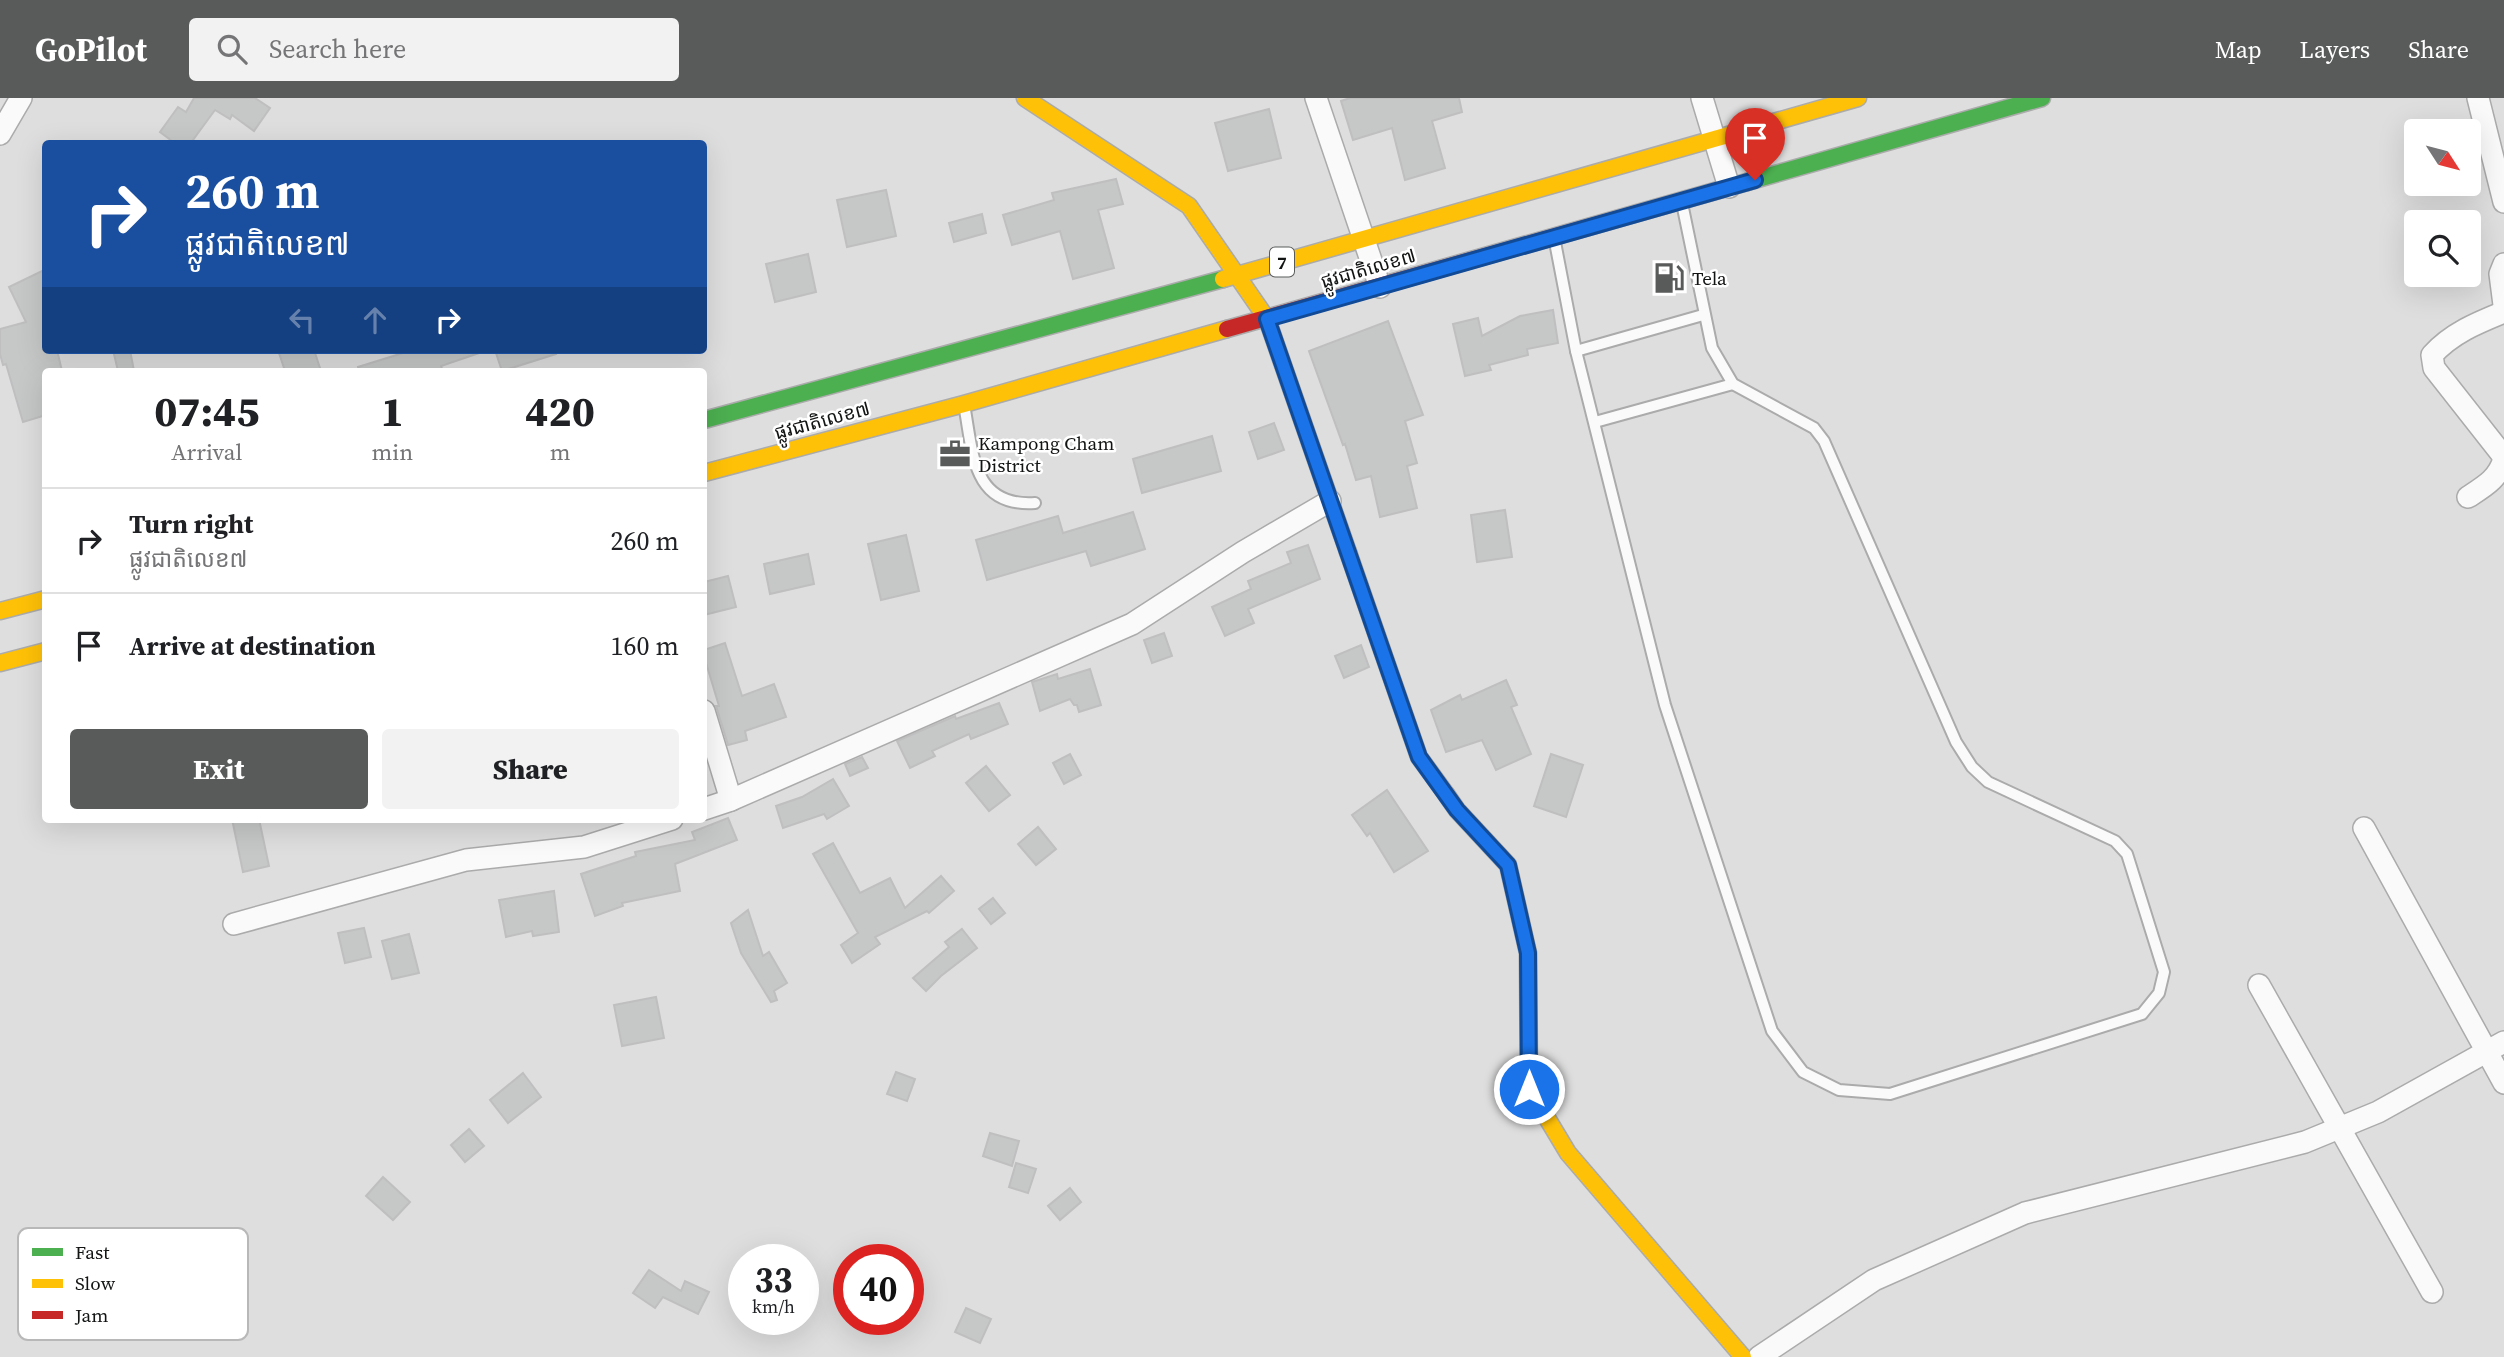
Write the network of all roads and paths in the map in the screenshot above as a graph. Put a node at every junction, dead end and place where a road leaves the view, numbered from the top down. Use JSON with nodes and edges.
{"nodes":[{"id":1,"x":21,"y":98,"type":"edge"},
{"id":2,"x":1025,"y":98,"type":"edge"},
{"id":3,"x":1316,"y":98,"type":"edge"},
{"id":4,"x":1702,"y":98,"type":"edge"},
{"id":5,"x":1858,"y":98,"type":"edge"},
{"id":6,"x":2042,"y":98,"type":"edge"},
{"id":7,"x":2478,"y":98,"type":"edge"},
{"id":8,"x":0,"y":134,"type":"edge"},
{"id":9,"x":1729,"y":187,"type":"junction"},
{"id":10,"x":1681,"y":201,"type":"junction"},
{"id":11,"x":2504,"y":202,"type":"edge"},
{"id":12,"x":1554,"y":236,"type":"junction"},
{"id":13,"x":2504,"y":264,"type":"edge"},
{"id":14,"x":1380,"y":287,"type":"junction"},
{"id":15,"x":2504,"y":305,"type":"edge"},
{"id":16,"x":2504,"y":312,"type":"edge"},
{"id":17,"x":1703,"y":315,"type":"junction"},
{"id":18,"x":1267,"y":319,"type":"junction"},
{"id":19,"x":1576,"y":351,"type":"junction"},
{"id":20,"x":1733,"y":384,"type":"junction"},
{"id":21,"x":964,"y":404,"type":"junction"},
{"id":22,"x":707,"y":420,"type":"edge"},
{"id":23,"x":1595,"y":422,"type":"junction"},
{"id":24,"x":2504,"y":458,"type":"edge"},
{"id":25,"x":707,"y":472,"type":"edge"},
{"id":26,"x":2468,"y":497,"type":"dead end"},
{"id":27,"x":1330,"y":501,"type":"junction"},
{"id":28,"x":1035,"y":503,"type":"dead end"},
{"id":29,"x":42,"y":600,"type":"edge"},
{"id":30,"x":0,"y":611,"type":"edge"},
{"id":31,"x":42,"y":652,"type":"edge"},
{"id":32,"x":0,"y":663,"type":"edge"},
{"id":33,"x":707,"y":721,"type":"edge"},
{"id":34,"x":731,"y":800,"type":"junction"},
{"id":35,"x":707,"y":808,"type":"edge"},
{"id":36,"x":659,"y":823,"type":"edge"},
{"id":37,"x":2364,"y":828,"type":"dead end"},
{"id":38,"x":234,"y":924,"type":"dead end"},
{"id":39,"x":2259,"y":985,"type":"dead end"},
{"id":40,"x":2496,"y":1046,"type":"edge"},
{"id":41,"x":2504,"y":1083,"type":"edge"},
{"id":42,"x":2340,"y":1127,"type":"junction"},
{"id":43,"x":2432,"y":1292,"type":"dead end"},
{"id":44,"x":1743,"y":1357,"type":"edge"},
{"id":45,"x":1759,"y":1357,"type":"edge"}],
"edges":[{"from":1,"to":8,"type":"street"},
{"from":2,"to":18,"type":"main road"},
{"from":3,"to":14,"type":"street"},
{"from":4,"to":9,"type":"street"},
{"from":5,"to":22,"type":"main road","name":"ផ្លូវជាតិលេខ៧","number":"7"},
{"from":6,"to":9,"type":"main road","name":"ផ្លូវជាតិលេខ៧"},
{"from":7,"to":11,"type":"street"},
{"from":9,"to":10,"type":"main road","name":"ផ្លូវជាតិលេខ៧"},
{"from":10,"to":12,"type":"main road","name":"ផ្លូវជាតិលេខ៧"},
{"from":10,"to":17,"type":"lane"},
{"from":12,"to":14,"type":"main road","name":"ផ្លូវជាតិលេខ៧"},
{"from":12,"to":19,"type":"lane"},
{"from":13,"to":15,"type":"street"},
{"from":14,"to":18,"type":"main road","name":"ផ្លូវជាតិលេខ៧"},
{"from":16,"to":24,"type":"street"},
{"from":17,"to":19,"type":"lane"},
{"from":17,"to":20,"type":"lane"},
{"from":18,"to":21,"type":"main road","name":"ផ្លូវជាតិលេខ៧"},
{"from":18,"to":27,"type":"main road"},
{"from":19,"to":23,"type":"lane"},
{"from":20,"to":23,"type":"lane"},
{"from":20,"to":23,"type":"lane"},
{"from":21,"to":25,"type":"main road","name":"ផ្លូវជាតិលេខ៧"},
{"from":21,"to":28,"type":"lane"},
{"from":24,"to":26,"type":"street"},
{"from":27,"to":34,"type":"street"},
{"from":27,"to":44,"type":"main road"},
{"from":29,"to":30,"type":"main road"},
{"from":31,"to":32,"type":"main road"},
{"from":33,"to":34,"type":"street"},
{"from":34,"to":35,"type":"street"},
{"from":36,"to":38,"type":"street"},
{"from":37,"to":40,"type":"street"},
{"from":39,"to":42,"type":"street"},
{"from":40,"to":41,"type":"street"},
{"from":40,"to":42,"type":"street"},
{"from":42,"to":43,"type":"street"},
{"from":42,"to":45,"type":"street"}]}
